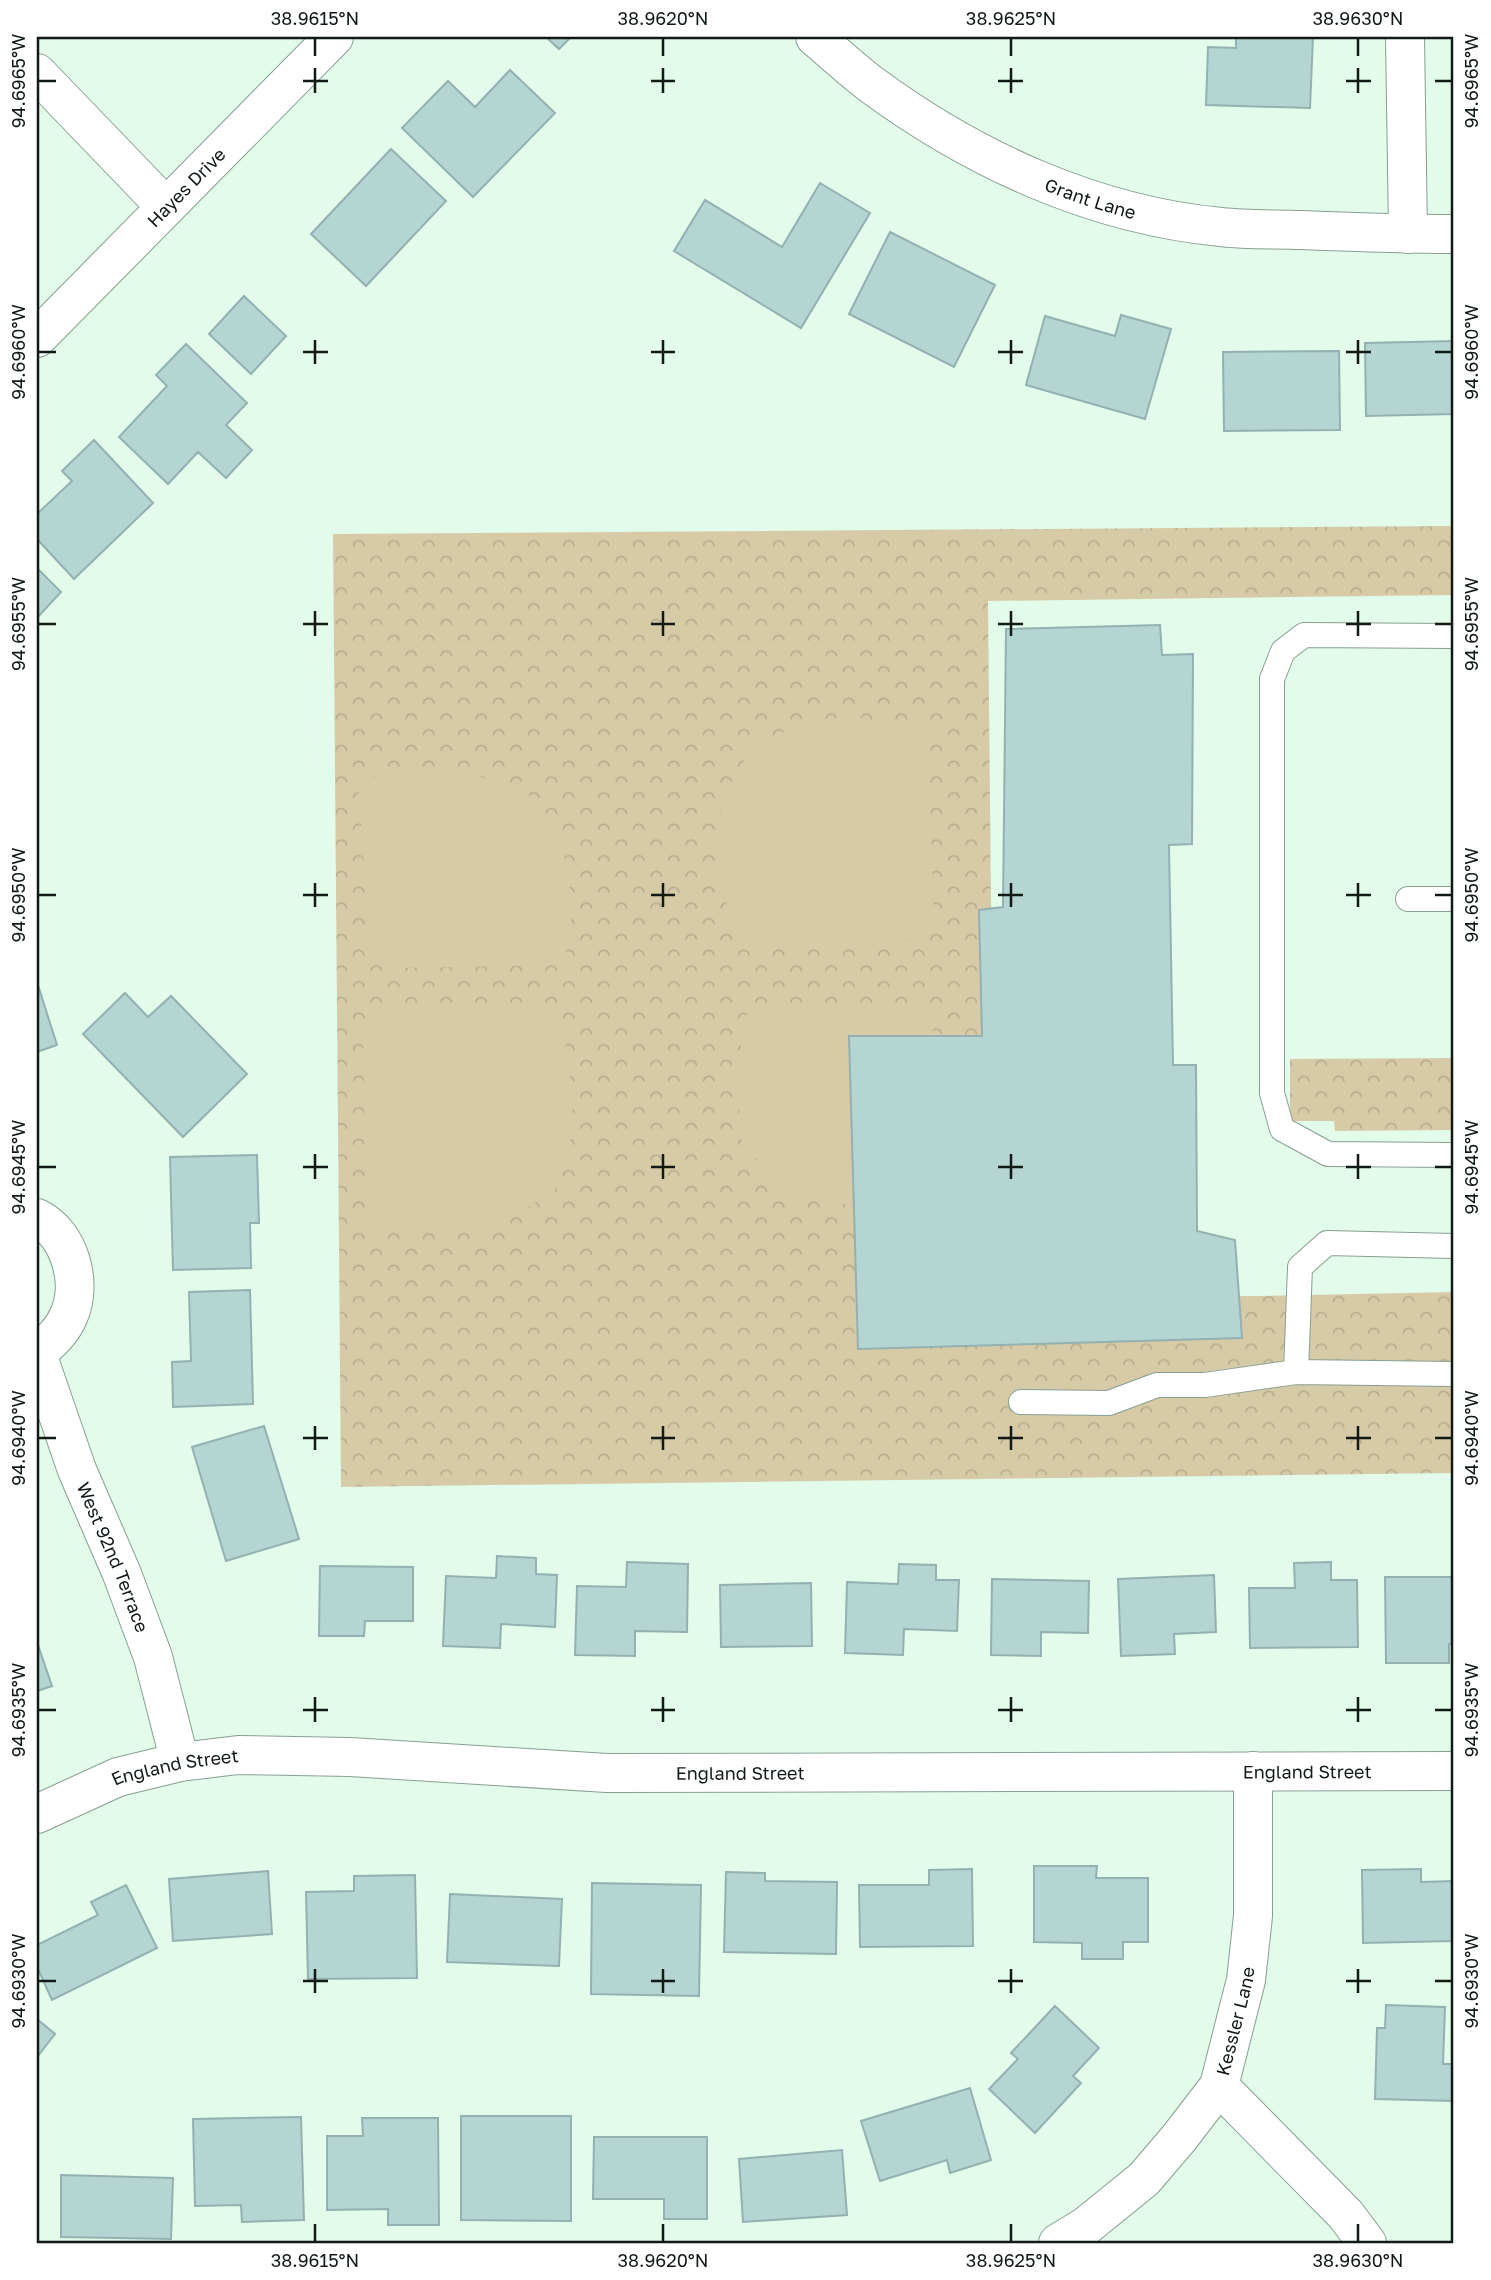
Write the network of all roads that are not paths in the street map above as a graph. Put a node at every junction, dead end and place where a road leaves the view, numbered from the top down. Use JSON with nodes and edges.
{"nodes":[{"id":1,"x":334,"y":37,"type":"edge"},
{"id":2,"x":815,"y":37,"type":"edge"},
{"id":3,"x":1405,"y":37,"type":"edge"},
{"id":4,"x":37,"y":73,"type":"edge"},
{"id":5,"x":165,"y":206,"type":"junction"},
{"id":6,"x":1408,"y":234,"type":"junction"},
{"id":7,"x":1454,"y":234,"type":"edge"},
{"id":8,"x":37,"y":338,"type":"edge"},
{"id":9,"x":1454,"y":636,"type":"edge"},
{"id":10,"x":1454,"y":899,"type":"edge"},
{"id":11,"x":1408,"y":900,"type":"dead end"},
{"id":12,"x":1454,"y":1155,"type":"edge"},
{"id":13,"x":37,"y":1218,"type":"edge"},
{"id":14,"x":1454,"y":1246,"type":"edge"},
{"id":15,"x":37,"y":1354,"type":"edge"},
{"id":16,"x":1296,"y":1372,"type":"junction"},
{"id":17,"x":1454,"y":1374,"type":"edge"},
{"id":18,"x":1021,"y":1402,"type":"dead end"},
{"id":19,"x":180,"y":1762,"type":"junction"},
{"id":20,"x":1454,"y":1771,"type":"edge"},
{"id":21,"x":1253,"y":1772,"type":"junction"},
{"id":22,"x":37,"y":1814,"type":"edge"},
{"id":23,"x":1219,"y":2086,"type":"junction"},
{"id":24,"x":1058,"y":2243,"type":"edge"},
{"id":25,"x":1367,"y":2243,"type":"edge"}],
"edges":[{"from":1,"to":5,"type":"street","name":"Hayes Drive"},
{"from":2,"to":6,"type":"street","name":"Grant Lane"},
{"from":3,"to":6,"type":"street"},
{"from":4,"to":5,"type":"street"},
{"from":5,"to":8,"type":"street","name":"Hayes Drive"},
{"from":6,"to":7,"type":"street","name":"Grant Lane"},
{"from":9,"to":12,"type":"lane"},
{"from":10,"to":11,"type":"lane"},
{"from":13,"to":15,"type":"street","name":"West 92nd Terrace"},
{"from":14,"to":16,"type":"lane"},
{"from":15,"to":19,"type":"street","name":"West 92nd Terrace"},
{"from":16,"to":17,"type":"lane"},
{"from":16,"to":18,"type":"lane"},
{"from":19,"to":21,"type":"street","name":"England Street"},
{"from":19,"to":22,"type":"street","name":"England Street"},
{"from":20,"to":21,"type":"street","name":"England Street"},
{"from":21,"to":23,"type":"street","name":"Kessler Lane"},
{"from":23,"to":24,"type":"street","name":"Kessler Lane"},
{"from":23,"to":25,"type":"street"}]}
